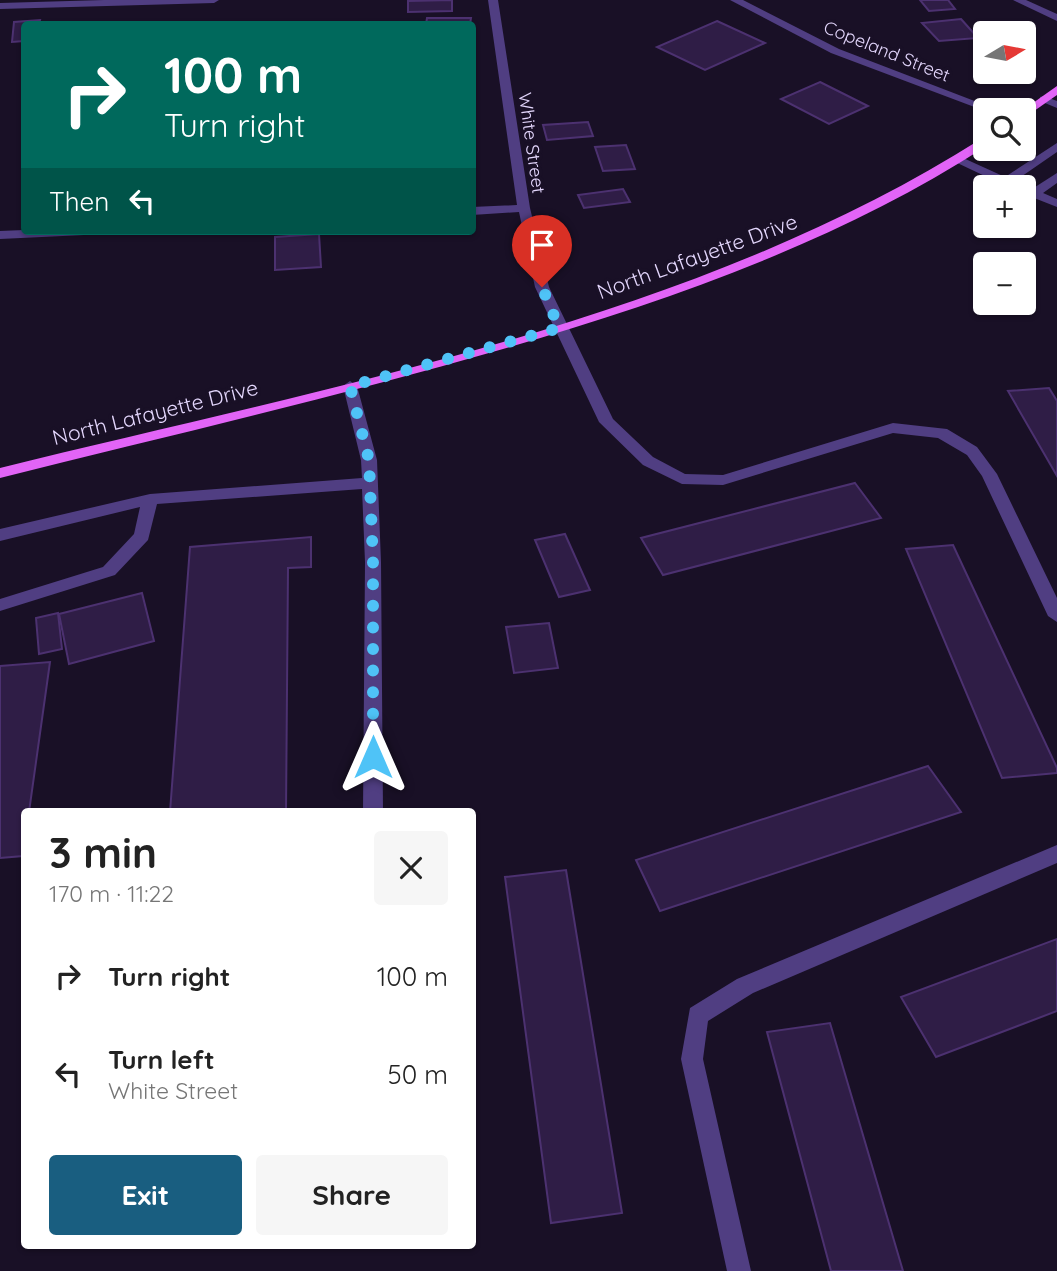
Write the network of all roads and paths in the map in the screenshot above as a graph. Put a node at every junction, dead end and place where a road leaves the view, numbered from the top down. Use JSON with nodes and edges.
{"nodes":[{"id":1,"x":214,"y":0,"type":"edge"},
{"id":2,"x":493,"y":0,"type":"edge"},
{"id":3,"x":735,"y":0,"type":"edge"},
{"id":4,"x":1018,"y":0,"type":"edge"},
{"id":5,"x":0,"y":6,"type":"edge"},
{"id":6,"x":1057,"y":18,"type":"edge"},
{"id":7,"x":1057,"y":89,"type":"edge"},
{"id":8,"x":1044,"y":99,"type":"junction"},
{"id":9,"x":973,"y":103,"type":"edge"},
{"id":10,"x":1036,"y":105,"type":"edge"},
{"id":11,"x":1057,"y":105,"type":"edge"},
{"id":12,"x":1057,"y":147,"type":"edge"},
{"id":13,"x":973,"y":150,"type":"edge"},
{"id":14,"x":957,"y":160,"type":"junction"},
{"id":15,"x":992,"y":175,"type":"edge"},
{"id":16,"x":1015,"y":175,"type":"edge"},
{"id":17,"x":1057,"y":177,"type":"edge"},
{"id":18,"x":1036,"y":188,"type":"edge"},
{"id":19,"x":1036,"y":195,"type":"edge"},
{"id":20,"x":1057,"y":203,"type":"edge"},
{"id":21,"x":524,"y":208,"type":"junction"},
{"id":22,"x":476,"y":211,"type":"edge"},
{"id":23,"x":21,"y":234,"type":"edge"},
{"id":24,"x":0,"y":235,"type":"edge"},
{"id":25,"x":559,"y":328,"type":"junction"},
{"id":26,"x":350,"y":386,"type":"junction"},
{"id":27,"x":0,"y":473,"type":"edge"},
{"id":28,"x":369,"y":483,"type":"junction"},
{"id":29,"x":150,"y":499,"type":"junction"},
{"id":30,"x":0,"y":535,"type":"edge"},
{"id":31,"x":0,"y":604,"type":"edge"},
{"id":32,"x":1057,"y":616,"type":"edge"},
{"id":33,"x":373,"y":808,"type":"edge"},
{"id":34,"x":1057,"y":854,"type":"edge"},
{"id":35,"x":739,"y":1271,"type":"edge"}],
"edges":[{"from":1,"to":5,"type":"street"},
{"from":2,"to":21,"type":"street","name":"White Street"},
{"from":3,"to":9,"type":"street","name":"Copeland Street"},
{"from":4,"to":6,"type":"street"},
{"from":7,"to":8,"type":"main road"},
{"from":8,"to":10,"type":"main road"},
{"from":8,"to":11,"type":"street"},
{"from":12,"to":16,"type":"street"},
{"from":13,"to":14,"type":"main road","name":"North Lafayette Drive"},
{"from":14,"to":15,"type":"street"},
{"from":14,"to":25,"type":"main road","name":"North Lafayette Drive"},
{"from":17,"to":18,"type":"street"},
{"from":19,"to":20,"type":"street"},
{"from":21,"to":22,"type":"street"},
{"from":21,"to":25,"type":"street","name":"White Street"},
{"from":23,"to":24,"type":"street"},
{"from":25,"to":26,"type":"main road","name":"North Lafayette Drive"},
{"from":25,"to":32,"type":"street","name":"White Street"},
{"from":26,"to":27,"type":"main road","name":"North Lafayette Drive"},
{"from":26,"to":28,"type":"street"},
{"from":28,"to":29,"type":"street"},
{"from":28,"to":33,"type":"street"},
{"from":29,"to":30,"type":"street"},
{"from":29,"to":31,"type":"street"},
{"from":34,"to":35,"type":"street"}]}
